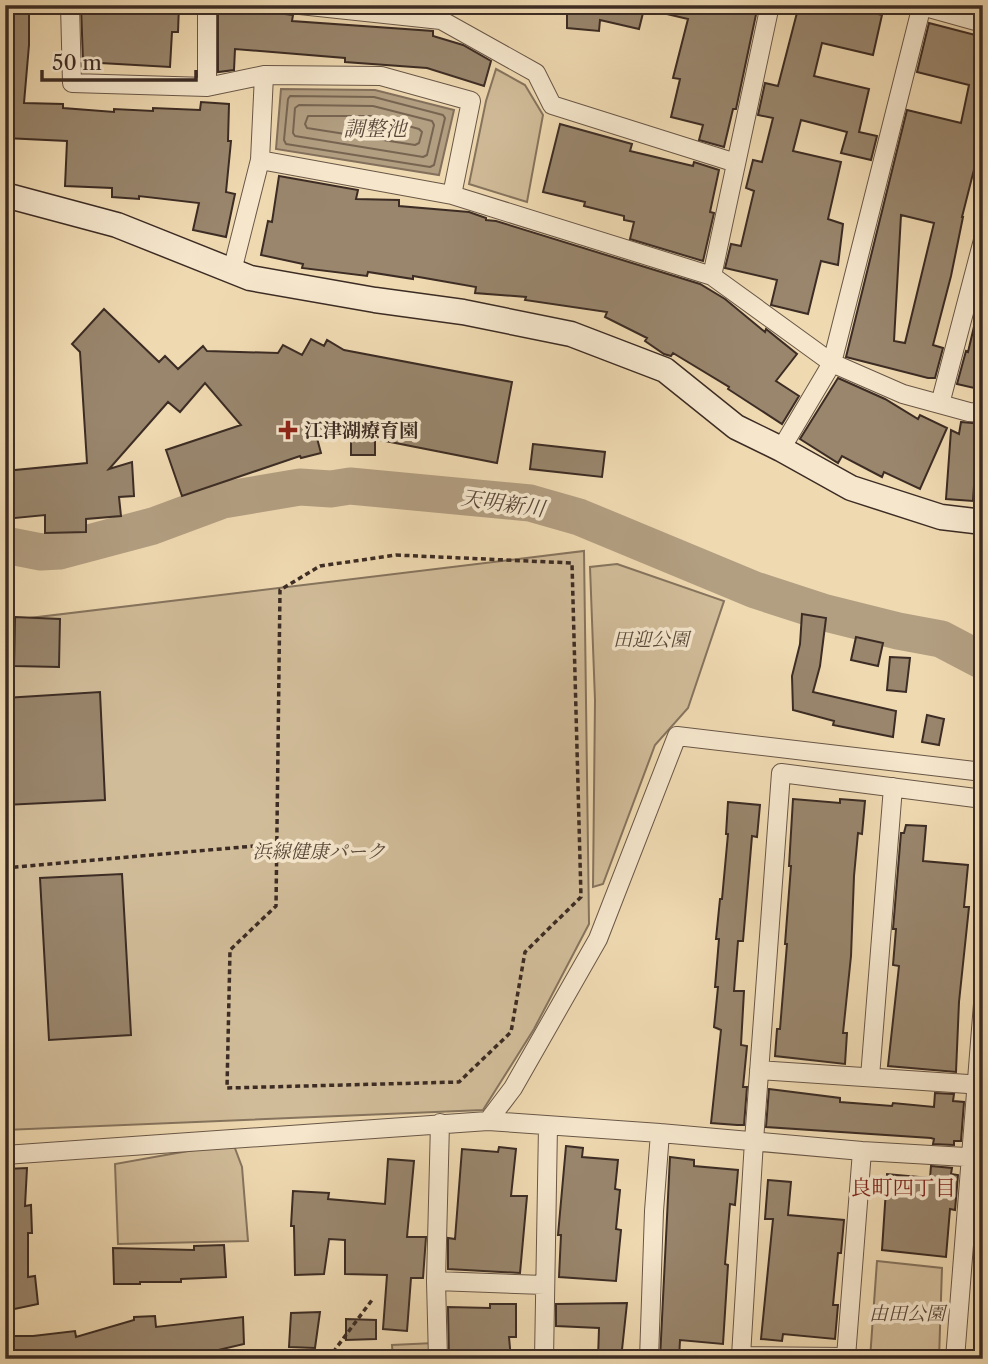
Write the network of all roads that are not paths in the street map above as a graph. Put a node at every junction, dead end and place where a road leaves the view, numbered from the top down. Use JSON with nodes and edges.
{"nodes":[{"id":1,"x":70,"y":5,"type":"edge"},
{"id":2,"x":207,"y":5,"type":"edge"},
{"id":3,"x":300,"y":5,"type":"edge"},
{"id":4,"x":770,"y":5,"type":"edge"},
{"id":5,"x":922,"y":5,"type":"edge"},
{"id":6,"x":983,"y":23,"type":"edge"},
{"id":7,"x":264,"y":75,"type":"junction"},
{"id":8,"x":207,"y":87,"type":"junction"},
{"id":9,"x":260,"y":160,"type":"junction"},
{"id":10,"x":736,"y":163,"type":"junction"},
{"id":11,"x":5,"y":195,"type":"edge"},
{"id":12,"x":452,"y":195,"type":"junction"},
{"id":13,"x":983,"y":240,"type":"edge"},
{"id":14,"x":232,"y":271,"type":"junction"},
{"id":15,"x":712,"y":276,"type":"junction"},
{"id":16,"x":832,"y":363,"type":"junction"},
{"id":17,"x":940,"y":404,"type":"junction"},
{"id":18,"x":983,"y":413,"type":"edge"},
{"id":19,"x":781,"y":449,"type":"junction"},
{"id":20,"x":983,"y":522,"type":"edge"},
{"id":21,"x":983,"y":772,"type":"edge"},
{"id":22,"x":893,"y":787,"type":"junction"},
{"id":23,"x":983,"y":799,"type":"edge"},
{"id":24,"x":983,"y":1004,"type":"edge"},
{"id":25,"x":759,"y":1070,"type":"junction"},
{"id":26,"x":870,"y":1077,"type":"junction"},
{"id":27,"x":979,"y":1085,"type":"edge"},
{"id":28,"x":488,"y":1121,"type":"junction"},
{"id":29,"x":440,"y":1123,"type":"junction"},
{"id":30,"x":548,"y":1126,"type":"junction"},
{"id":31,"x":660,"y":1133,"type":"junction"},
{"id":32,"x":754,"y":1141,"type":"junction"},
{"id":33,"x":862,"y":1152,"type":"junction"},
{"id":34,"x":5,"y":1155,"type":"edge"},
{"id":35,"x":976,"y":1158,"type":"edge"},
{"id":36,"x":436,"y":1281,"type":"junction"},
{"id":37,"x":544,"y":1285,"type":"junction"},
{"id":38,"x":738,"y":1357,"type":"edge"},
{"id":39,"x":438,"y":1359,"type":"edge"},
{"id":40,"x":544,"y":1359,"type":"edge"},
{"id":41,"x":649,"y":1359,"type":"edge"},
{"id":42,"x":955,"y":1359,"type":"edge"}],
"edges":[{"from":1,"to":8,"type":"street"},
{"from":2,"to":8,"type":"street"},
{"from":3,"to":10,"type":"street"},
{"from":4,"to":10,"type":"street"},
{"from":5,"to":6,"type":"street"},
{"from":5,"to":16,"type":"street"},
{"from":7,"to":8,"type":"street"},
{"from":7,"to":9,"type":"street"},
{"from":7,"to":12,"type":"street"},
{"from":9,"to":12,"type":"street"},
{"from":9,"to":14,"type":"street"},
{"from":10,"to":15,"type":"street"},
{"from":11,"to":14,"type":"street"},
{"from":12,"to":15,"type":"street"},
{"from":13,"to":17,"type":"street"},
{"from":14,"to":19,"type":"street"},
{"from":15,"to":16,"type":"street"},
{"from":16,"to":17,"type":"street"},
{"from":16,"to":19,"type":"street"},
{"from":17,"to":18,"type":"street"},
{"from":19,"to":20,"type":"street"},
{"from":21,"to":28,"type":"street"},
{"from":22,"to":23,"type":"street"},
{"from":22,"to":25,"type":"street"},
{"from":22,"to":26,"type":"street"},
{"from":24,"to":27,"type":"street"},
{"from":25,"to":26,"type":"street"},
{"from":25,"to":32,"type":"street"},
{"from":26,"to":27,"type":"street"},
{"from":27,"to":35,"type":"street"},
{"from":28,"to":29,"type":"street"},
{"from":28,"to":30,"type":"street"},
{"from":29,"to":34,"type":"street"},
{"from":29,"to":36,"type":"street"},
{"from":30,"to":31,"type":"street"},
{"from":30,"to":37,"type":"street"},
{"from":31,"to":32,"type":"street"},
{"from":31,"to":41,"type":"street"},
{"from":32,"to":33,"type":"street"},
{"from":32,"to":38,"type":"street"},
{"from":33,"to":35,"type":"street"},
{"from":33,"to":38,"type":"street"},
{"from":35,"to":42,"type":"street"},
{"from":36,"to":37,"type":"street"},
{"from":36,"to":39,"type":"street"},
{"from":37,"to":40,"type":"street"}]}
